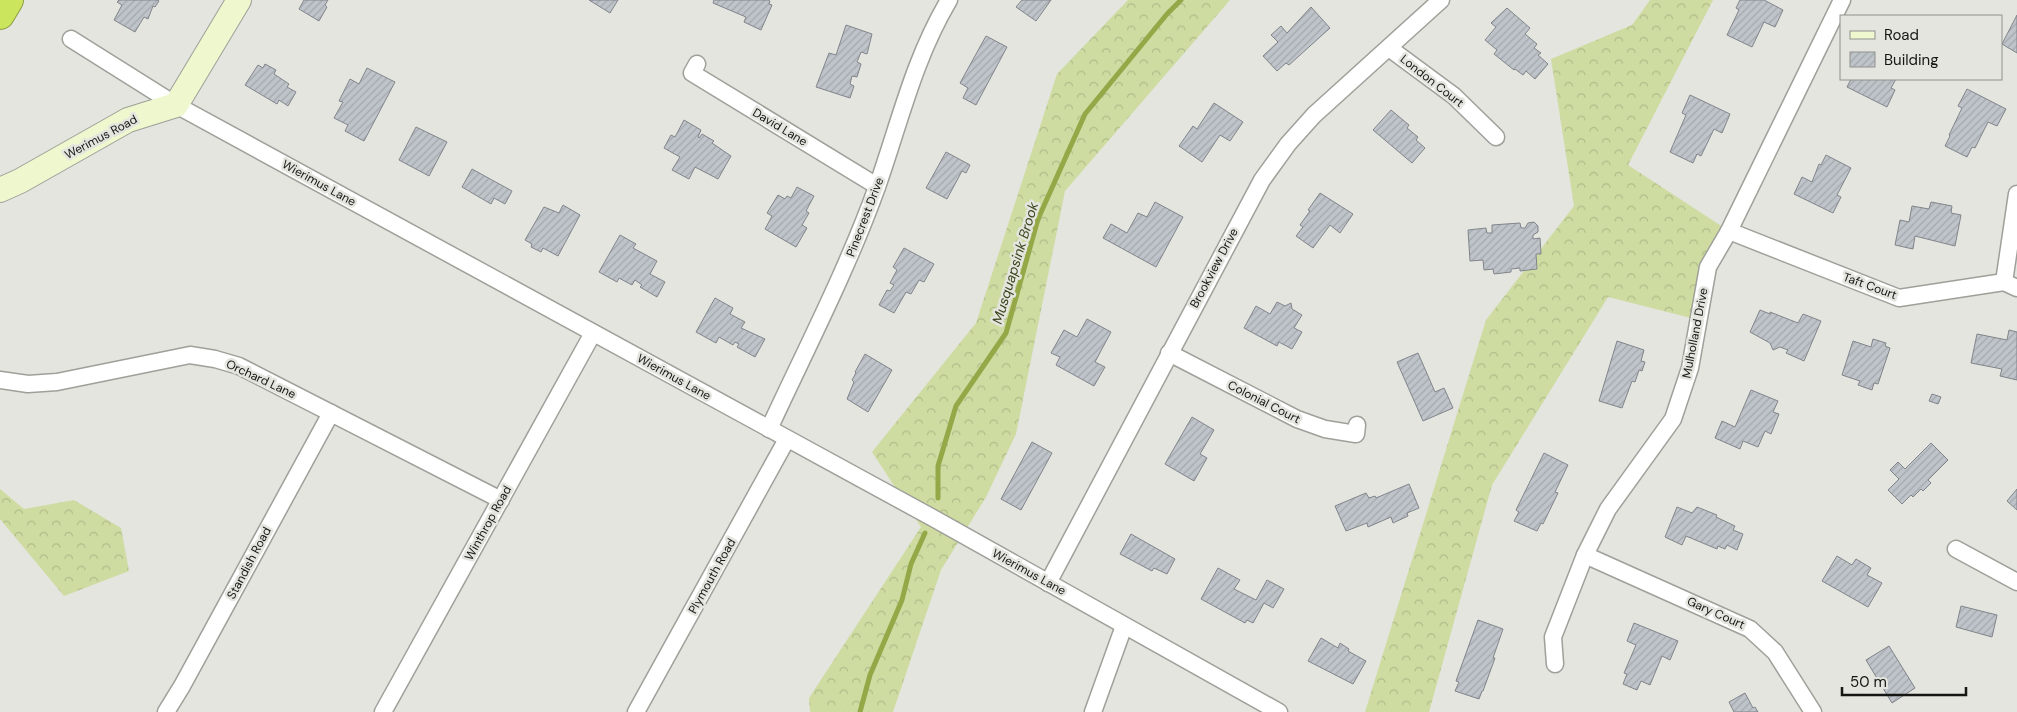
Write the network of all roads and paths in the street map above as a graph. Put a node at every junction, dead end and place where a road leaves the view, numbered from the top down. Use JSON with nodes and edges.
{"nodes":[{"id":1,"x":9,"y":0,"type":"edge"},
{"id":2,"x":239,"y":0,"type":"edge"},
{"id":3,"x":949,"y":0,"type":"edge"},
{"id":4,"x":1441,"y":0,"type":"edge"},
{"id":5,"x":1842,"y":0,"type":"edge"},
{"id":6,"x":0,"y":15,"type":"edge"},
{"id":7,"x":71,"y":39,"type":"dead end"},
{"id":8,"x":1389,"y":48,"type":"junction"},
{"id":9,"x":697,"y":64,"type":"dead end"},
{"id":10,"x":176,"y":105,"type":"junction"},
{"id":11,"x":1496,"y":137,"type":"dead end"},
{"id":12,"x":877,"y":186,"type":"junction"},
{"id":13,"x":0,"y":190,"type":"edge"},
{"id":14,"x":2017,"y":194,"type":"edge"},
{"id":15,"x":1729,"y":231,"type":"junction"},
{"id":16,"x":2011,"y":285,"type":"edge"},
{"id":17,"x":593,"y":334,"type":"junction"},
{"id":18,"x":1169,"y":353,"type":"junction"},
{"id":19,"x":0,"y":380,"type":"edge"},
{"id":20,"x":331,"y":413,"type":"junction"},
{"id":21,"x":1356,"y":425,"type":"dead end"},
{"id":22,"x":769,"y":429,"type":"junction"},
{"id":23,"x":787,"y":439,"type":"junction"},
{"id":24,"x":500,"y":500,"type":"junction"},
{"id":25,"x":1956,"y":549,"type":"dead end"},
{"id":26,"x":1585,"y":555,"type":"junction"},
{"id":27,"x":2017,"y":582,"type":"edge"},
{"id":28,"x":1048,"y":583,"type":"junction"},
{"id":29,"x":1124,"y":626,"type":"junction"},
{"id":30,"x":1555,"y":664,"type":"dead end"},
{"id":31,"x":166,"y":712,"type":"edge"},
{"id":32,"x":383,"y":712,"type":"edge"},
{"id":33,"x":636,"y":712,"type":"edge"},
{"id":34,"x":1093,"y":712,"type":"edge"},
{"id":35,"x":1279,"y":712,"type":"edge"},
{"id":36,"x":1813,"y":712,"type":"edge"}],
"edges":[{"from":1,"to":6,"type":"highway"},
{"from":2,"to":10,"type":"main road"},
{"from":3,"to":12,"type":"street","name":"Pinecrest Drive"},
{"from":4,"to":8,"type":"street","name":"Brookview Drive"},
{"from":5,"to":15,"type":"street","name":"Mulholland Drive"},
{"from":7,"to":10,"type":"street","name":"Wierimus Lane"},
{"from":8,"to":11,"type":"street","name":"London Court"},
{"from":8,"to":18,"type":"street","name":"Brookview Drive"},
{"from":9,"to":12,"type":"street","name":"David Lane"},
{"from":10,"to":13,"type":"main road","name":"Werimus Road"},
{"from":10,"to":17,"type":"street","name":"Wierimus Lane"},
{"from":12,"to":22,"type":"street","name":"Pinecrest Drive"},
{"from":14,"to":16,"type":"street"},
{"from":15,"to":16,"type":"street","name":"Taft Court"},
{"from":15,"to":26,"type":"street","name":"Mulholland Drive"},
{"from":17,"to":22,"type":"street","name":"Wierimus Lane"},
{"from":17,"to":24,"type":"street","name":"Winthrop Road"},
{"from":18,"to":21,"type":"street","name":"Colonial Court"},
{"from":18,"to":28,"type":"street","name":"Brookview Drive"},
{"from":19,"to":20,"type":"street","name":"Orchard Lane"},
{"from":20,"to":24,"type":"street","name":"Orchard Lane"},
{"from":20,"to":31,"type":"street","name":"Standish Road"},
{"from":22,"to":23,"type":"street","name":"Wierimus Lane"},
{"from":23,"to":28,"type":"street","name":"Wierimus Lane"},
{"from":23,"to":33,"type":"street","name":"Plymouth Road"},
{"from":24,"to":32,"type":"street","name":"Winthrop Road"},
{"from":25,"to":27,"type":"street"},
{"from":26,"to":30,"type":"street","name":"Mulholland Drive"},
{"from":26,"to":36,"type":"street","name":"Gary Court"},
{"from":28,"to":29,"type":"street","name":"Wierimus Lane"},
{"from":29,"to":34,"type":"street"},
{"from":29,"to":35,"type":"street","name":"Wierimus Lane"}]}
